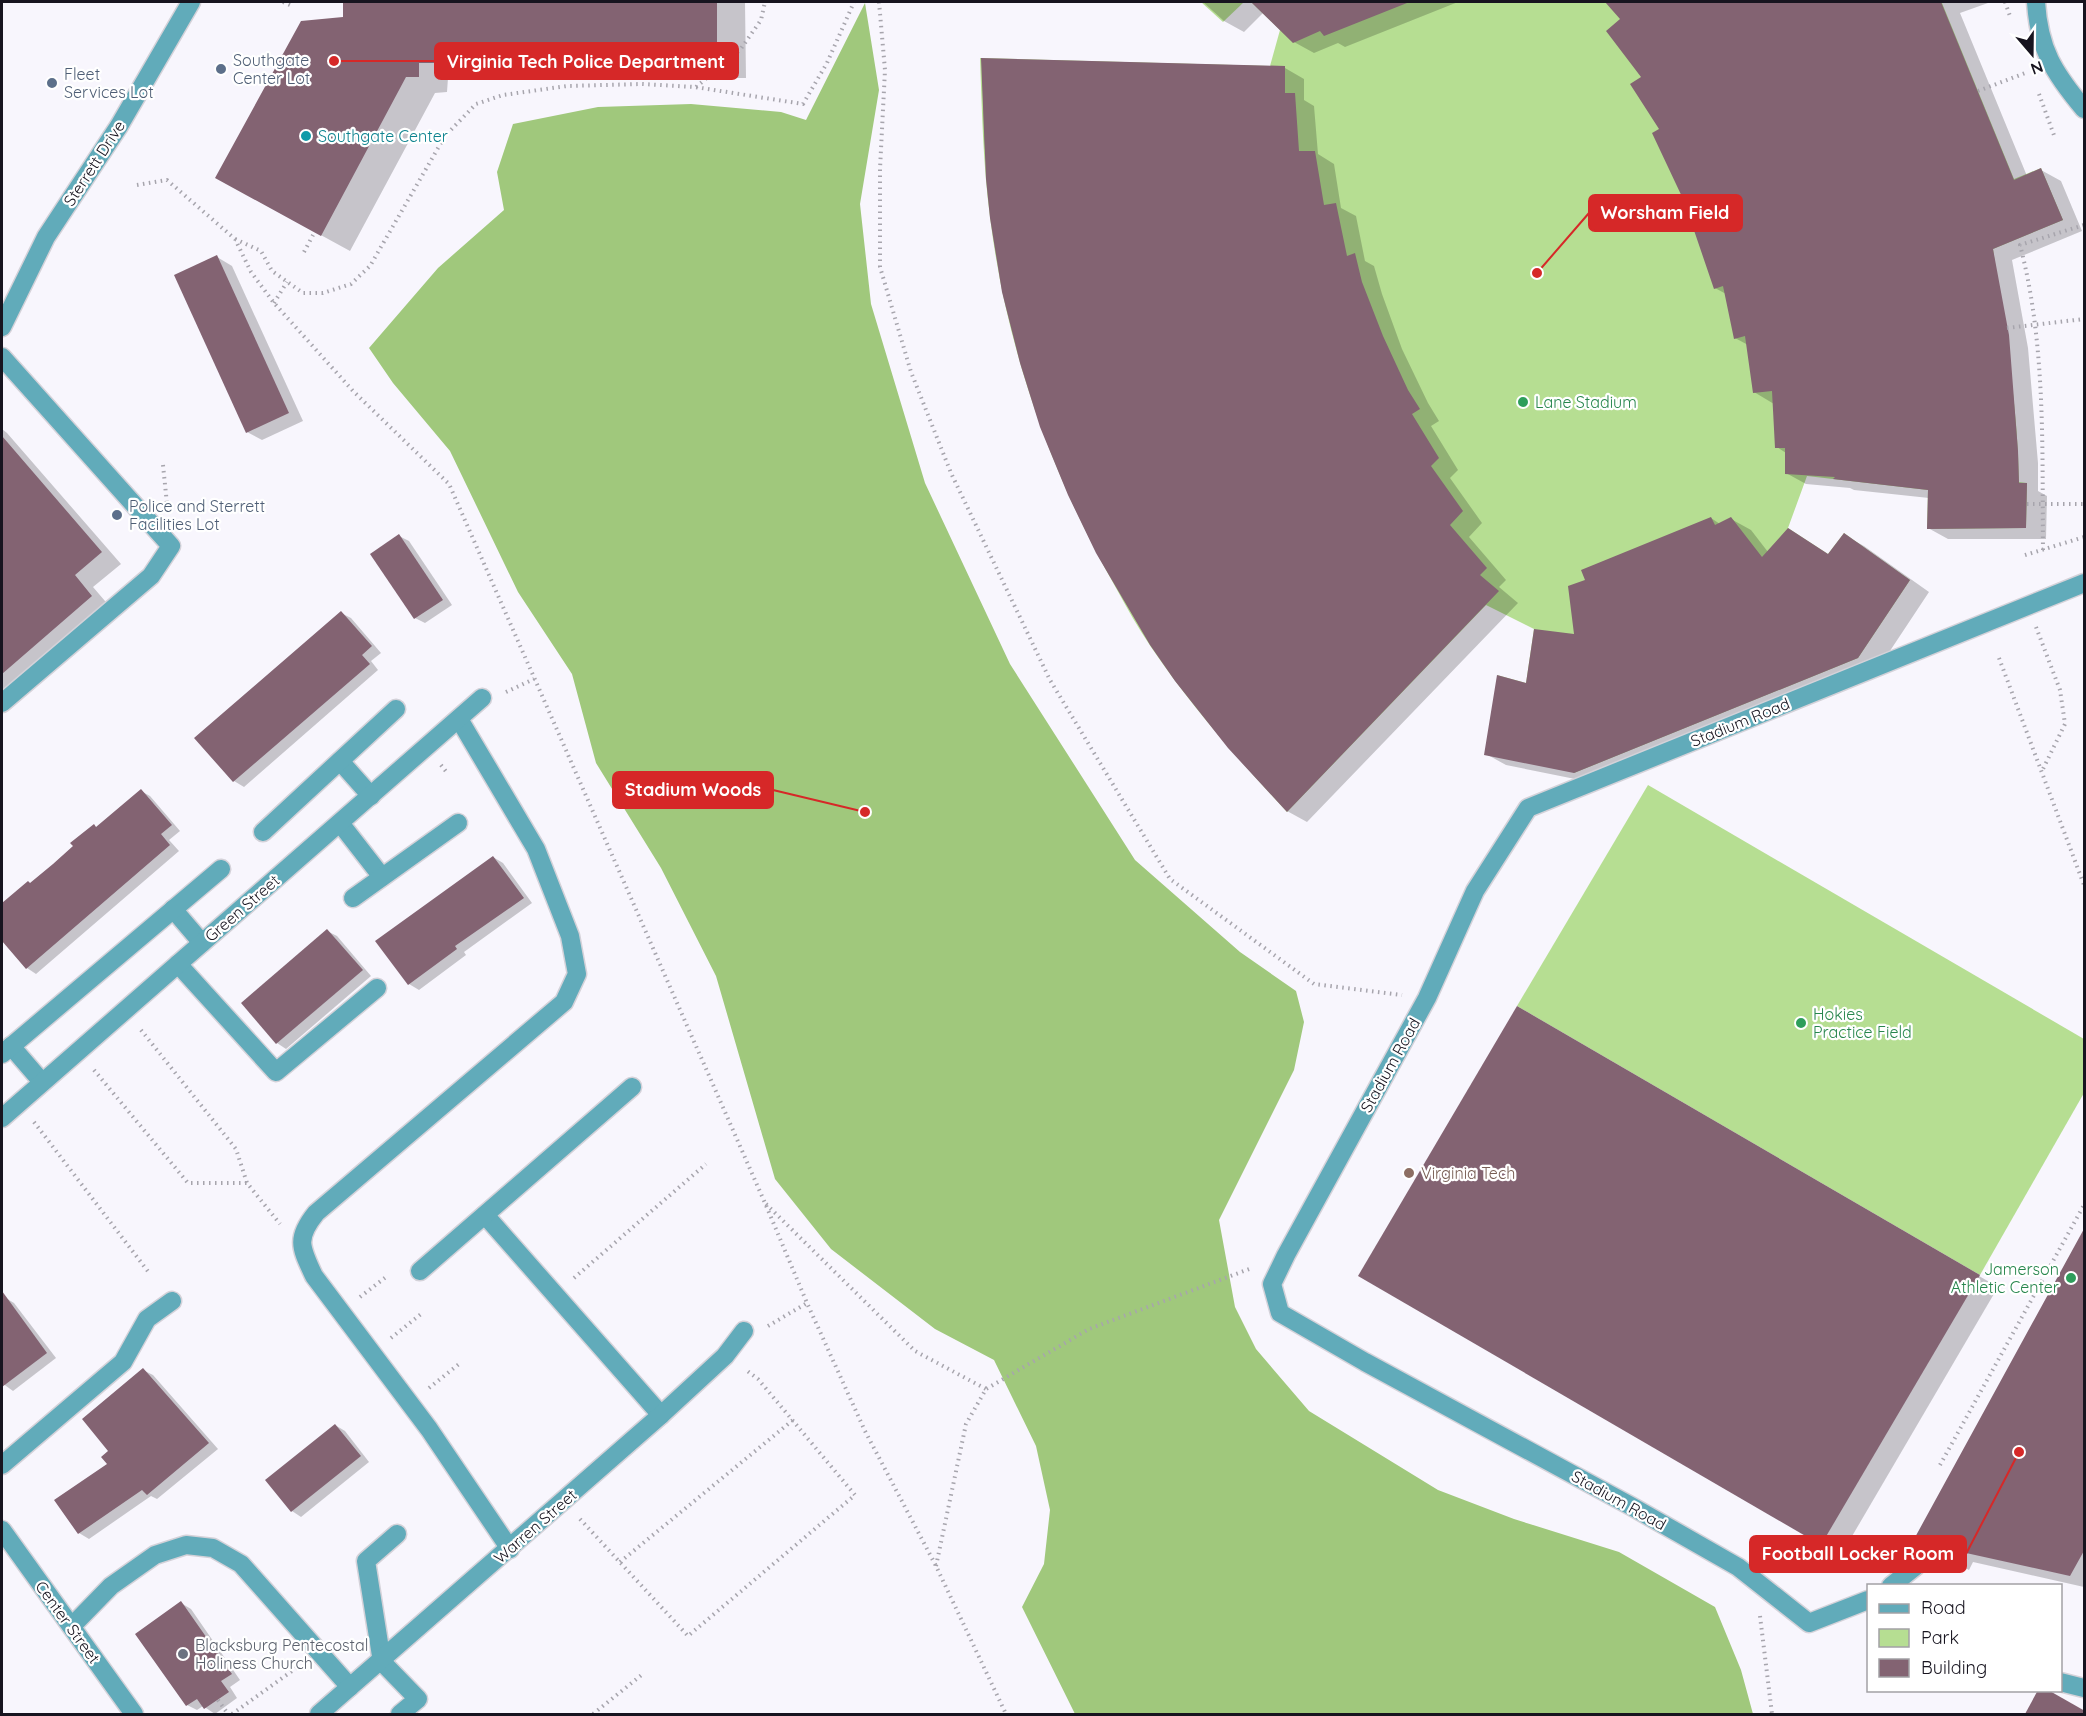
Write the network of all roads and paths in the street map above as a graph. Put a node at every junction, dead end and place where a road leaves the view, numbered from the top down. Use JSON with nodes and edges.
{"nodes":[{"id":1,"x":191,"y":2,"type":"edge"},
{"id":2,"x":284,"y":2,"type":"edge"},
{"id":3,"x":765,"y":2,"type":"edge"},
{"id":4,"x":854,"y":2,"type":"edge"},
{"id":5,"x":879,"y":2,"type":"edge"},
{"id":6,"x":2036,"y":2,"type":"edge"},
{"id":7,"x":292,"y":6,"type":"dead end"},
{"id":8,"x":2030,"y":71,"type":"dead end"},
{"id":9,"x":695,"y":87,"type":"junction"},
{"id":10,"x":1978,"y":91,"type":"dead end"},
{"id":11,"x":2085,"y":109,"type":"edge"},
{"id":12,"x":137,"y":185,"type":"dead end"},
{"id":13,"x":2085,"y":225,"type":"edge"},
{"id":14,"x":313,"y":235,"type":"dead end"},
{"id":15,"x":235,"y":239,"type":"junction"},
{"id":16,"x":304,"y":252,"type":"dead end"},
{"id":17,"x":287,"y":282,"type":"junction"},
{"id":18,"x":274,"y":303,"type":"junction"},
{"id":19,"x":2085,"y":319,"type":"edge"},
{"id":20,"x":2035,"y":324,"type":"junction"},
{"id":21,"x":2,"y":327,"type":"edge"},
{"id":22,"x":2007,"y":328,"type":"dead end"},
{"id":23,"x":2,"y":357,"type":"edge"},
{"id":24,"x":2027,"y":504,"type":"dead end"},
{"id":25,"x":2042,"y":504,"type":"junction"},
{"id":26,"x":2085,"y":504,"type":"edge"},
{"id":27,"x":2085,"y":537,"type":"edge"},
{"id":28,"x":2043,"y":550,"type":"junction"},
{"id":29,"x":2025,"y":555,"type":"dead end"},
{"id":30,"x":2085,"y":583,"type":"edge"},
{"id":31,"x":2027,"y":606,"type":"junction"},
{"id":32,"x":1999,"y":658,"type":"dead end"},
{"id":33,"x":534,"y":679,"type":"junction"},
{"id":34,"x":503,"y":693,"type":"dead end"},
{"id":35,"x":482,"y":698,"type":"dead end"},
{"id":36,"x":2,"y":703,"type":"edge"},
{"id":37,"x":396,"y":709,"type":"dead end"},
{"id":38,"x":459,"y":719,"type":"junction"},
{"id":39,"x":340,"y":761,"type":"junction"},
{"id":40,"x":2042,"y":772,"type":"junction"},
{"id":41,"x":371,"y":796,"type":"junction"},
{"id":42,"x":340,"y":823,"type":"junction"},
{"id":43,"x":458,"y":823,"type":"dead end"},
{"id":44,"x":263,"y":832,"type":"dead end"},
{"id":45,"x":221,"y":869,"type":"dead end"},
{"id":46,"x":382,"y":877,"type":"junction"},
{"id":47,"x":2085,"y":885,"type":"edge"},
{"id":48,"x":353,"y":898,"type":"dead end"},
{"id":49,"x":173,"y":909,"type":"junction"},
{"id":50,"x":202,"y":943,"type":"junction"},
{"id":51,"x":178,"y":963,"type":"junction"},
{"id":52,"x":377,"y":988,"type":"dead end"},
{"id":53,"x":1426,"y":998,"type":"junction"},
{"id":54,"x":125,"y":1010,"type":"junction"},
{"id":55,"x":6,"y":1050,"type":"edge"},
{"id":56,"x":78,"y":1051,"type":"junction"},
{"id":57,"x":42,"y":1082,"type":"junction"},
{"id":58,"x":632,"y":1088,"type":"dead end"},
{"id":59,"x":19,"y":1102,"type":"junction"},
{"id":60,"x":2,"y":1118,"type":"edge"},
{"id":61,"x":706,"y":1164,"type":"dead end"},
{"id":62,"x":247,"y":1184,"type":"junction"},
{"id":63,"x":765,"y":1203,"type":"junction"},
{"id":64,"x":2085,"y":1205,"type":"edge"},
{"id":65,"x":485,"y":1215,"type":"junction"},
{"id":66,"x":303,"y":1252,"type":"junction"},
{"id":67,"x":1286,"y":1255,"type":"junction"},
{"id":68,"x":420,"y":1271,"type":"dead end"},
{"id":69,"x":150,"y":1274,"type":"dead end"},
{"id":70,"x":386,"y":1277,"type":"dead end"},
{"id":71,"x":555,"y":1294,"type":"junction"},
{"id":72,"x":172,"y":1301,"type":"dead end"},
{"id":73,"x":807,"y":1303,"type":"junction"},
{"id":74,"x":341,"y":1312,"type":"junction"},
{"id":75,"x":421,"y":1314,"type":"dead end"},
{"id":76,"x":771,"y":1325,"type":"dead end"},
{"id":77,"x":744,"y":1331,"type":"dead end"},
{"id":78,"x":372,"y":1353,"type":"junction"},
{"id":79,"x":725,"y":1356,"type":"junction"},
{"id":80,"x":459,"y":1364,"type":"dead end"},
{"id":81,"x":986,"y":1389,"type":"junction"},
{"id":82,"x":409,"y":1403,"type":"junction"},
{"id":83,"x":661,"y":1415,"type":"junction"},
{"id":84,"x":793,"y":1420,"type":"junction"},
{"id":85,"x":2,"y":1465,"type":"edge"},
{"id":86,"x":1940,"y":1465,"type":"dead end"},
{"id":87,"x":564,"y":1501,"type":"junction"},
{"id":88,"x":2,"y":1530,"type":"edge"},
{"id":89,"x":397,"y":1534,"type":"dead end"},
{"id":90,"x":510,"y":1549,"type":"junction"},
{"id":91,"x":620,"y":1562,"type":"junction"},
{"id":92,"x":936,"y":1566,"type":"junction"},
{"id":93,"x":1916,"y":1566,"type":"dead end"},
{"id":94,"x":1894,"y":1584,"type":"edge"},
{"id":95,"x":1867,"y":1601,"type":"edge"},
{"id":96,"x":1759,"y":1608,"type":"dead end"},
{"id":97,"x":72,"y":1626,"type":"junction"},
{"id":98,"x":319,"y":1652,"type":"junction"},
{"id":99,"x":382,"y":1662,"type":"junction"},
{"id":100,"x":644,"y":1673,"type":"dead end"},
{"id":101,"x":2062,"y":1682,"type":"edge"},
{"id":102,"x":350,"y":1687,"type":"junction"},
{"id":103,"x":2085,"y":1688,"type":"edge"},
{"id":104,"x":218,"y":1700,"type":"dead end"},
{"id":105,"x":134,"y":1714,"type":"edge"},
{"id":106,"x":230,"y":1714,"type":"edge"},
{"id":107,"x":320,"y":1714,"type":"edge"},
{"id":108,"x":400,"y":1714,"type":"edge"},
{"id":109,"x":593,"y":1714,"type":"edge"},
{"id":110,"x":1006,"y":1714,"type":"edge"},
{"id":111,"x":1772,"y":1714,"type":"edge"}],
"edges":[{"from":1,"to":21,"type":"street","name":"Sterrett Drive"},
{"from":2,"to":7,"type":"path"},
{"from":3,"to":9,"type":"path"},
{"from":4,"to":9,"type":"path"},
{"from":5,"to":53,"type":"path"},
{"from":6,"to":11,"type":"street"},
{"from":8,"to":10,"type":"path"},
{"from":9,"to":17,"type":"path"},
{"from":12,"to":15,"type":"path"},
{"from":13,"to":20,"type":"path"},
{"from":14,"to":16,"type":"path"},
{"from":15,"to":17,"type":"path"},
{"from":15,"to":18,"type":"path"},
{"from":17,"to":18,"type":"path"},
{"from":18,"to":33,"type":"path"},
{"from":19,"to":20,"type":"path"},
{"from":20,"to":22,"type":"path"},
{"from":20,"to":25,"type":"path"},
{"from":23,"to":36,"type":"street"},
{"from":24,"to":25,"type":"path"},
{"from":25,"to":26,"type":"path"},
{"from":25,"to":28,"type":"path"},
{"from":27,"to":28,"type":"path"},
{"from":28,"to":29,"type":"path"},
{"from":30,"to":31,"type":"street","name":"Stadium Road"},
{"from":31,"to":40,"type":"path"},
{"from":31,"to":53,"type":"street","name":"Stadium Road"},
{"from":32,"to":40,"type":"path"},
{"from":33,"to":34,"type":"path"},
{"from":33,"to":63,"type":"path"},
{"from":35,"to":38,"type":"street","name":"Green Street"},
{"from":37,"to":39,"type":"street"},
{"from":38,"to":41,"type":"street","name":"Green Street"},
{"from":38,"to":66,"type":"street"},
{"from":39,"to":41,"type":"street"},
{"from":39,"to":44,"type":"street"},
{"from":40,"to":47,"type":"path"},
{"from":41,"to":42,"type":"street","name":"Green Street"},
{"from":42,"to":46,"type":"street"},
{"from":42,"to":50,"type":"street","name":"Green Street"},
{"from":43,"to":46,"type":"street"},
{"from":45,"to":49,"type":"street"},
{"from":46,"to":48,"type":"street"},
{"from":49,"to":50,"type":"street"},
{"from":49,"to":55,"type":"street"},
{"from":50,"to":51,"type":"street","name":"Green Street"},
{"from":51,"to":52,"type":"street"},
{"from":51,"to":54,"type":"street","name":"Green Street"},
{"from":53,"to":67,"type":"street","name":"Stadium Road"},
{"from":54,"to":56,"type":"street","name":"Green Street"},
{"from":54,"to":62,"type":"path"},
{"from":55,"to":57,"type":"street"},
{"from":56,"to":57,"type":"street","name":"Green Street"},
{"from":56,"to":62,"type":"path"},
{"from":57,"to":59,"type":"street","name":"Green Street"},
{"from":58,"to":65,"type":"street"},
{"from":59,"to":60,"type":"street","name":"Green Street"},
{"from":59,"to":69,"type":"path"},
{"from":61,"to":71,"type":"path"},
{"from":62,"to":66,"type":"path"},
{"from":63,"to":73,"type":"path"},
{"from":63,"to":81,"type":"path"},
{"from":64,"to":86,"type":"path"},
{"from":65,"to":68,"type":"street"},
{"from":65,"to":71,"type":"street"},
{"from":66,"to":74,"type":"street"},
{"from":67,"to":81,"type":"path"},
{"from":67,"to":95,"type":"street","name":"Stadium Road"},
{"from":70,"to":74,"type":"path"},
{"from":71,"to":83,"type":"street"},
{"from":72,"to":85,"type":"street"},
{"from":73,"to":76,"type":"path"},
{"from":73,"to":92,"type":"path"},
{"from":74,"to":78,"type":"street"},
{"from":75,"to":78,"type":"path"},
{"from":77,"to":79,"type":"street","name":"Warren Street"},
{"from":78,"to":82,"type":"street"},
{"from":79,"to":83,"type":"street","name":"Warren Street"},
{"from":79,"to":84,"type":"path"},
{"from":80,"to":82,"type":"path"},
{"from":81,"to":92,"type":"path"},
{"from":82,"to":90,"type":"street"},
{"from":83,"to":87,"type":"street","name":"Warren Street"},
{"from":84,"to":91,"type":"path"},
{"from":84,"to":91,"type":"path"},
{"from":87,"to":90,"type":"street","name":"Warren Street"},
{"from":87,"to":91,"type":"path"},
{"from":88,"to":97,"type":"street","name":"Center Street"},
{"from":89,"to":99,"type":"street"},
{"from":90,"to":99,"type":"street","name":"Warren Street"},
{"from":92,"to":110,"type":"path"},
{"from":93,"to":94,"type":"street"},
{"from":96,"to":111,"type":"path"},
{"from":97,"to":98,"type":"street"},
{"from":97,"to":105,"type":"street","name":"Center Street"},
{"from":98,"to":102,"type":"street"},
{"from":98,"to":106,"type":"path"},
{"from":99,"to":102,"type":"street","name":"Warren Street"},
{"from":99,"to":108,"type":"street"},
{"from":100,"to":109,"type":"path"},
{"from":101,"to":103,"type":"street"},
{"from":102,"to":107,"type":"street","name":"Warren Street"},
{"from":104,"to":106,"type":"path"}]}
